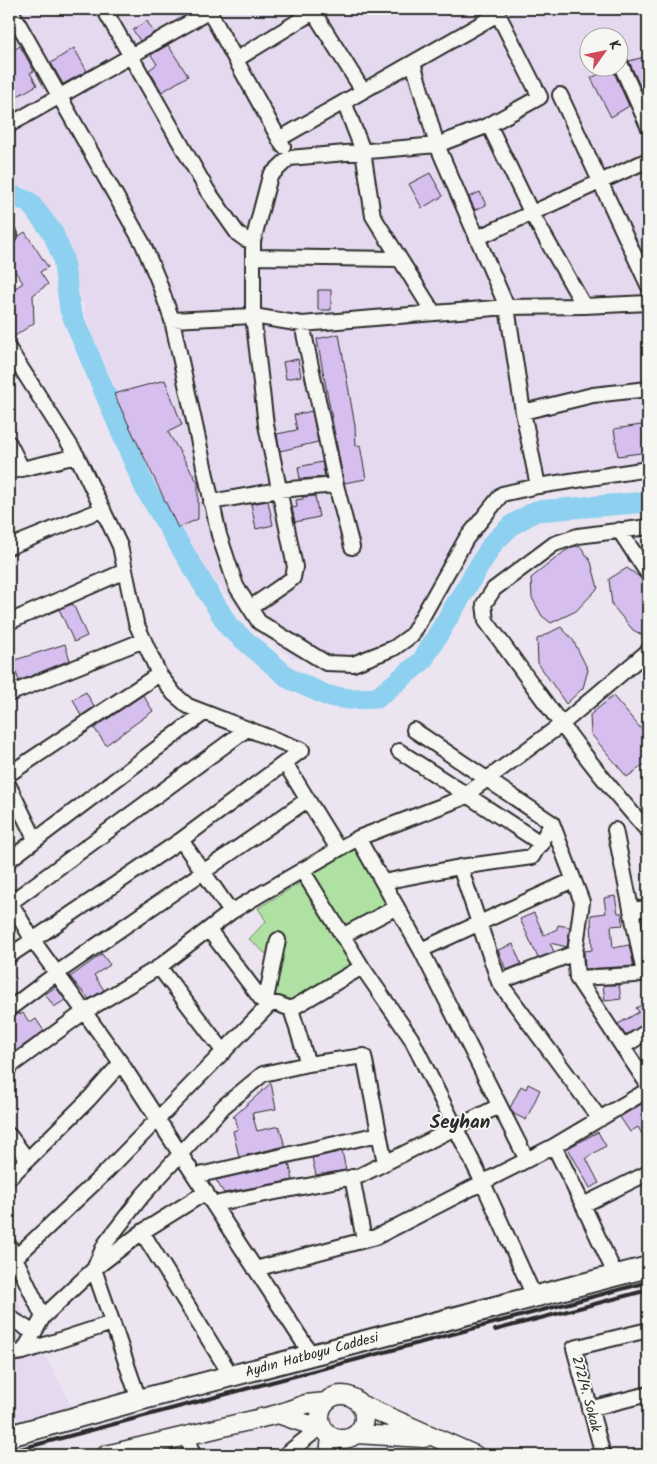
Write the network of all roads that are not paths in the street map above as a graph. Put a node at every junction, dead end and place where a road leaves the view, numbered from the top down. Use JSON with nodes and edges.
{"nodes":[{"id":1,"x":10,"y":9,"type":"edge"},
{"id":2,"x":104,"y":9,"type":"edge"},
{"id":3,"x":209,"y":10,"type":"edge"},
{"id":4,"x":316,"y":10,"type":"edge"},
{"id":5,"x":498,"y":12,"type":"edge"},
{"id":6,"x":130,"y":56,"type":"junction"},
{"id":7,"x":236,"y":59,"type":"junction"},
{"id":8,"x":413,"y":63,"type":"junction"},
{"id":9,"x":627,"y":78,"type":"edge"},
{"id":10,"x":363,"y":91,"type":"junction"},
{"id":11,"x":560,"y":95,"type":"dead end"},
{"id":12,"x":60,"y":97,"type":"junction"},
{"id":13,"x":344,"y":102,"type":"junction"},
{"id":14,"x":9,"y":125,"type":"edge"},
{"id":15,"x":489,"y":125,"type":"junction"},
{"id":16,"x":648,"y":126,"type":"edge"},
{"id":17,"x":279,"y":139,"type":"junction"},
{"id":18,"x":437,"y":145,"type":"junction"},
{"id":19,"x":363,"y":151,"type":"junction"},
{"id":20,"x":289,"y":158,"type":"junction"},
{"id":21,"x":648,"y":160,"type":"edge"},
{"id":22,"x":601,"y":180,"type":"junction"},
{"id":23,"x":532,"y":214,"type":"junction"},
{"id":24,"x":477,"y":238,"type":"junction"},
{"id":25,"x":253,"y":241,"type":"junction"},
{"id":26,"x":253,"y":257,"type":"junction"},
{"id":27,"x":399,"y":259,"type":"junction"},
{"id":28,"x":648,"y":285,"type":"edge"},
{"id":29,"x":648,"y":303,"type":"edge"},
{"id":30,"x":584,"y":306,"type":"junction"},
{"id":31,"x":507,"y":307,"type":"junction"},
{"id":32,"x":433,"y":312,"type":"junction"},
{"id":33,"x":253,"y":316,"type":"junction"},
{"id":34,"x":172,"y":320,"type":"junction"},
{"id":35,"x":302,"y":324,"type":"junction"},
{"id":36,"x":9,"y":349,"type":"edge"},
{"id":37,"x":648,"y":389,"type":"edge"},
{"id":38,"x":523,"y":412,"type":"junction"},
{"id":39,"x":9,"y":443,"type":"edge"},
{"id":40,"x":77,"y":456,"type":"junction"},
{"id":41,"x":648,"y":469,"type":"edge"},
{"id":42,"x":15,"y":471,"type":"edge"},
{"id":43,"x":336,"y":486,"type":"junction"},
{"id":44,"x":538,"y":486,"type":"junction"},
{"id":45,"x":279,"y":490,"type":"junction"},
{"id":46,"x":211,"y":502,"type":"junction"},
{"id":47,"x":103,"y":509,"type":"junction"},
{"id":48,"x":648,"y":527,"type":"edge"},
{"id":49,"x":619,"y":530,"type":"junction"},
{"id":50,"x":9,"y":547,"type":"edge"},
{"id":51,"x":352,"y":547,"type":"dead end"},
{"id":52,"x":125,"y":571,"type":"junction"},
{"id":53,"x":648,"y":574,"type":"edge"},
{"id":54,"x":250,"y":608,"type":"junction"},
{"id":55,"x":9,"y":622,"type":"edge"},
{"id":56,"x":144,"y":640,"type":"junction"},
{"id":57,"x":648,"y":651,"type":"edge"},
{"id":58,"x":159,"y":674,"type":"junction"},
{"id":59,"x":9,"y":694,"type":"edge"},
{"id":60,"x":204,"y":713,"type":"junction"},
{"id":61,"x":562,"y":724,"type":"junction"},
{"id":62,"x":247,"y":729,"type":"junction"},
{"id":63,"x":414,"y":730,"type":"dead end"},
{"id":64,"x":399,"y":751,"type":"dead end"},
{"id":65,"x":285,"y":763,"type":"junction"},
{"id":66,"x":9,"y":774,"type":"edge"},
{"id":67,"x":488,"y":777,"type":"junction"},
{"id":68,"x":9,"y":786,"type":"edge"},
{"id":69,"x":465,"y":795,"type":"junction"},
{"id":70,"x":307,"y":800,"type":"junction"},
{"id":71,"x":552,"y":823,"type":"junction"},
{"id":72,"x":615,"y":830,"type":"dead end"},
{"id":73,"x":648,"y":831,"type":"edge"},
{"id":74,"x":358,"y":838,"type":"junction"},
{"id":75,"x":35,"y":839,"type":"junction"},
{"id":76,"x":181,"y":840,"type":"junction"},
{"id":77,"x":542,"y":844,"type":"junction"},
{"id":78,"x":338,"y":849,"type":"junction"},
{"id":79,"x":9,"y":860,"type":"edge"},
{"id":80,"x":460,"y":867,"type":"junction"},
{"id":81,"x":302,"y":870,"type":"junction"},
{"id":82,"x":203,"y":871,"type":"junction"},
{"id":83,"x":573,"y":880,"type":"junction"},
{"id":84,"x":383,"y":882,"type":"junction"},
{"id":85,"x":9,"y":901,"type":"edge"},
{"id":86,"x":397,"y":907,"type":"junction"},
{"id":87,"x":648,"y":908,"type":"edge"},
{"id":88,"x":632,"y":910,"type":"junction"},
{"id":89,"x":231,"y":912,"type":"junction"},
{"id":90,"x":478,"y":924,"type":"junction"},
{"id":91,"x":209,"y":930,"type":"junction"},
{"id":92,"x":342,"y":936,"type":"junction"},
{"id":93,"x":32,"y":939,"type":"junction"},
{"id":94,"x":278,"y":940,"type":"dead end"},
{"id":95,"x":420,"y":950,"type":"junction"},
{"id":96,"x":576,"y":954,"type":"junction"},
{"id":97,"x":9,"y":956,"type":"edge"},
{"id":98,"x":158,"y":967,"type":"junction"},
{"id":99,"x":362,"y":967,"type":"junction"},
{"id":100,"x":646,"y":972,"type":"edge"},
{"id":101,"x":57,"y":973,"type":"junction"},
{"id":102,"x":577,"y":978,"type":"junction"},
{"id":103,"x":499,"y":982,"type":"junction"},
{"id":104,"x":268,"y":1004,"type":"junction"},
{"id":105,"x":9,"y":1009,"type":"edge"},
{"id":106,"x":291,"y":1009,"type":"junction"},
{"id":107,"x":84,"y":1012,"type":"junction"},
{"id":108,"x":648,"y":1031,"type":"edge"},
{"id":109,"x":623,"y":1048,"type":"junction"},
{"id":110,"x":224,"y":1052,"type":"junction"},
{"id":111,"x":121,"y":1063,"type":"junction"},
{"id":112,"x":308,"y":1064,"type":"junction"},
{"id":113,"x":9,"y":1067,"type":"edge"},
{"id":114,"x":648,"y":1085,"type":"edge"},
{"id":115,"x":648,"y":1090,"type":"edge"},
{"id":116,"x":499,"y":1106,"type":"junction"},
{"id":117,"x":158,"y":1119,"type":"junction"},
{"id":118,"x":600,"y":1119,"type":"junction"},
{"id":119,"x":456,"y":1126,"type":"junction"},
{"id":120,"x":380,"y":1134,"type":"junction"},
{"id":121,"x":9,"y":1135,"type":"edge"},
{"id":122,"x":554,"y":1146,"type":"junction"},
{"id":123,"x":180,"y":1154,"type":"junction"},
{"id":124,"x":27,"y":1159,"type":"junction"},
{"id":125,"x":528,"y":1160,"type":"junction"},
{"id":126,"x":385,"y":1163,"type":"junction"},
{"id":127,"x":648,"y":1173,"type":"edge"},
{"id":128,"x":195,"y":1176,"type":"junction"},
{"id":129,"x":9,"y":1178,"type":"edge"},
{"id":130,"x":352,"y":1178,"type":"junction"},
{"id":131,"x":483,"y":1183,"type":"junction"},
{"id":132,"x":206,"y":1192,"type":"junction"},
{"id":133,"x":214,"y":1204,"type":"junction"},
{"id":134,"x":583,"y":1205,"type":"junction"},
{"id":135,"x":142,"y":1232,"type":"junction"},
{"id":136,"x":364,"y":1240,"type":"junction"},
{"id":137,"x":9,"y":1245,"type":"edge"},
{"id":138,"x":15,"y":1258,"type":"junction"},
{"id":139,"x":648,"y":1260,"type":"edge"},
{"id":140,"x":648,"y":1267,"type":"edge"},
{"id":141,"x":94,"y":1269,"type":"junction"},
{"id":142,"x":255,"y":1269,"type":"junction"},
{"id":143,"x":616,"y":1276,"type":"junction"},
{"id":144,"x":534,"y":1296,"type":"junction"},
{"id":145,"x":9,"y":1317,"type":"edge"},
{"id":146,"x":43,"y":1317,"type":"junction"},
{"id":147,"x":112,"y":1323,"type":"junction"},
{"id":148,"x":648,"y":1330,"type":"edge"},
{"id":149,"x":34,"y":1333,"type":"junction"},
{"id":150,"x":23,"y":1352,"type":"junction"},
{"id":151,"x":9,"y":1354,"type":"edge"},
{"id":152,"x":311,"y":1354,"type":"junction"},
{"id":153,"x":232,"y":1377,"type":"junction"},
{"id":154,"x":648,"y":1394,"type":"edge"},
{"id":155,"x":138,"y":1400,"type":"junction"},
{"id":156,"x":326,"y":1402,"type":"junction"},
{"id":157,"x":360,"y":1404,"type":"junction"},
{"id":158,"x":590,"y":1409,"type":"junction"},
{"id":159,"x":278,"y":1414,"type":"junction"},
{"id":160,"x":327,"y":1431,"type":"junction"},
{"id":161,"x":186,"y":1435,"type":"junction"},
{"id":162,"x":9,"y":1436,"type":"edge"},
{"id":163,"x":353,"y":1436,"type":"junction"},
{"id":164,"x":437,"y":1440,"type":"junction"},
{"id":165,"x":132,"y":1452,"type":"edge"},
{"id":166,"x":106,"y":1455,"type":"edge"},
{"id":167,"x":194,"y":1455,"type":"edge"},
{"id":168,"x":285,"y":1455,"type":"edge"},
{"id":169,"x":329,"y":1455,"type":"edge"},
{"id":170,"x":344,"y":1455,"type":"edge"},
{"id":171,"x":475,"y":1455,"type":"edge"},
{"id":172,"x":603,"y":1455,"type":"edge"}],
"edges":[{"from":1,"to":12,"type":"street"},
{"from":2,"to":6,"type":"street"},
{"from":3,"to":6,"type":"street"},
{"from":3,"to":7,"type":"street"},
{"from":4,"to":7,"type":"street"},
{"from":4,"to":10,"type":"street"},
{"from":5,"to":8,"type":"street"},
{"from":5,"to":15,"type":"street"},
{"from":6,"to":12,"type":"street"},
{"from":6,"to":25,"type":"street"},
{"from":7,"to":17,"type":"street"},
{"from":8,"to":10,"type":"street"},
{"from":8,"to":18,"type":"street"},
{"from":9,"to":16,"type":"street"},
{"from":10,"to":13,"type":"street"},
{"from":11,"to":22,"type":"street"},
{"from":12,"to":14,"type":"street"},
{"from":12,"to":34,"type":"street"},
{"from":13,"to":17,"type":"street"},
{"from":13,"to":19,"type":"street"},
{"from":15,"to":18,"type":"street"},
{"from":15,"to":23,"type":"street"},
{"from":17,"to":20,"type":"street"},
{"from":18,"to":19,"type":"street"},
{"from":18,"to":24,"type":"street"},
{"from":19,"to":20,"type":"street"},
{"from":19,"to":27,"type":"street"},
{"from":20,"to":25,"type":"street"},
{"from":21,"to":22,"type":"street"},
{"from":22,"to":23,"type":"street"},
{"from":22,"to":28,"type":"street"},
{"from":23,"to":24,"type":"street"},
{"from":23,"to":30,"type":"street"},
{"from":24,"to":31,"type":"street"},
{"from":25,"to":26,"type":"street"},
{"from":26,"to":27,"type":"street"},
{"from":26,"to":33,"type":"street"},
{"from":27,"to":32,"type":"street"},
{"from":29,"to":30,"type":"street"},
{"from":30,"to":31,"type":"street"},
{"from":31,"to":32,"type":"street"},
{"from":31,"to":38,"type":"street"},
{"from":32,"to":35,"type":"street"},
{"from":33,"to":34,"type":"street"},
{"from":33,"to":35,"type":"street"},
{"from":33,"to":45,"type":"street"},
{"from":34,"to":46,"type":"street"},
{"from":35,"to":43,"type":"street"},
{"from":36,"to":40,"type":"street"},
{"from":37,"to":38,"type":"street"},
{"from":38,"to":44,"type":"street"},
{"from":39,"to":42,"type":"street"},
{"from":40,"to":42,"type":"street"},
{"from":40,"to":47,"type":"street"},
{"from":41,"to":44,"type":"street"},
{"from":43,"to":45,"type":"street"},
{"from":43,"to":51,"type":"street"},
{"from":44,"to":54,"type":"street"},
{"from":45,"to":46,"type":"street"},
{"from":45,"to":54,"type":"street"},
{"from":46,"to":54,"type":"street"},
{"from":47,"to":50,"type":"street"},
{"from":47,"to":52,"type":"street"},
{"from":48,"to":49,"type":"street"},
{"from":49,"to":53,"type":"street"},
{"from":49,"to":61,"type":"street"},
{"from":52,"to":55,"type":"street"},
{"from":52,"to":56,"type":"street"},
{"from":56,"to":58,"type":"street"},
{"from":56,"to":59,"type":"street"},
{"from":57,"to":61,"type":"street"},
{"from":58,"to":60,"type":"street"},
{"from":58,"to":66,"type":"street"},
{"from":60,"to":62,"type":"street"},
{"from":60,"to":75,"type":"street"},
{"from":61,"to":67,"type":"street"},
{"from":61,"to":73,"type":"street"},
{"from":62,"to":65,"type":"street"},
{"from":62,"to":85,"type":"street"},
{"from":63,"to":67,"type":"street"},
{"from":64,"to":69,"type":"street"},
{"from":65,"to":70,"type":"street"},
{"from":65,"to":76,"type":"street"},
{"from":67,"to":69,"type":"street"},
{"from":67,"to":71,"type":"street"},
{"from":68,"to":75,"type":"street"},
{"from":69,"to":74,"type":"street"},
{"from":69,"to":77,"type":"street"},
{"from":70,"to":78,"type":"street"},
{"from":70,"to":82,"type":"street"},
{"from":71,"to":77,"type":"street"},
{"from":71,"to":83,"type":"street"},
{"from":72,"to":88,"type":"street"},
{"from":74,"to":78,"type":"street"},
{"from":74,"to":84,"type":"street"},
{"from":75,"to":79,"type":"street"},
{"from":76,"to":82,"type":"street"},
{"from":76,"to":93,"type":"street"},
{"from":77,"to":80,"type":"street"},
{"from":78,"to":81,"type":"street"},
{"from":80,"to":84,"type":"street"},
{"from":80,"to":90,"type":"street"},
{"from":81,"to":89,"type":"street"},
{"from":81,"to":92,"type":"street"},
{"from":82,"to":89,"type":"street"},
{"from":82,"to":101,"type":"street"},
{"from":83,"to":90,"type":"street"},
{"from":83,"to":96,"type":"street"},
{"from":84,"to":86,"type":"street"},
{"from":85,"to":93,"type":"street"},
{"from":86,"to":92,"type":"street"},
{"from":86,"to":95,"type":"street"},
{"from":87,"to":88,"type":"street"},
{"from":88,"to":100,"type":"street"},
{"from":89,"to":91,"type":"street"},
{"from":90,"to":95,"type":"street"},
{"from":90,"to":103,"type":"street"},
{"from":91,"to":98,"type":"street"},
{"from":91,"to":104,"type":"street"},
{"from":92,"to":99,"type":"street"},
{"from":93,"to":97,"type":"street"},
{"from":93,"to":101,"type":"street"},
{"from":94,"to":104,"type":"street"},
{"from":95,"to":116,"type":"street"},
{"from":96,"to":102,"type":"street"},
{"from":96,"to":103,"type":"street"},
{"from":98,"to":107,"type":"street"},
{"from":98,"to":110,"type":"street"},
{"from":99,"to":106,"type":"street"},
{"from":99,"to":119,"type":"street"},
{"from":100,"to":102,"type":"street"},
{"from":101,"to":105,"type":"street"},
{"from":101,"to":107,"type":"street"},
{"from":102,"to":109,"type":"street"},
{"from":103,"to":118,"type":"street"},
{"from":104,"to":106,"type":"street"},
{"from":104,"to":110,"type":"street"},
{"from":106,"to":112,"type":"street"},
{"from":107,"to":111,"type":"street"},
{"from":107,"to":113,"type":"street"},
{"from":108,"to":109,"type":"street"},
{"from":109,"to":114,"type":"street"},
{"from":110,"to":117,"type":"street"},
{"from":111,"to":117,"type":"street"},
{"from":111,"to":124,"type":"street"},
{"from":112,"to":120,"type":"street"},
{"from":112,"to":123,"type":"street"},
{"from":115,"to":118,"type":"street"},
{"from":116,"to":119,"type":"street"},
{"from":116,"to":125,"type":"street"},
{"from":117,"to":123,"type":"street"},
{"from":117,"to":138,"type":"street"},
{"from":118,"to":122,"type":"street"},
{"from":119,"to":126,"type":"street"},
{"from":119,"to":131,"type":"street"},
{"from":120,"to":126,"type":"street"},
{"from":120,"to":128,"type":"street"},
{"from":121,"to":124,"type":"street"},
{"from":122,"to":125,"type":"street"},
{"from":122,"to":134,"type":"street"},
{"from":123,"to":128,"type":"street"},
{"from":123,"to":141,"type":"street"},
{"from":124,"to":129,"type":"street"},
{"from":125,"to":131,"type":"street"},
{"from":126,"to":130,"type":"street"},
{"from":127,"to":134,"type":"street"},
{"from":128,"to":132,"type":"street"},
{"from":130,"to":133,"type":"street"},
{"from":130,"to":136,"type":"street"},
{"from":131,"to":136,"type":"street"},
{"from":131,"to":144,"type":"street"},
{"from":132,"to":133,"type":"street"},
{"from":132,"to":135,"type":"street"},
{"from":133,"to":142,"type":"street"},
{"from":134,"to":143,"type":"street"},
{"from":135,"to":141,"type":"street"},
{"from":135,"to":153,"type":"street"},
{"from":136,"to":142,"type":"street"},
{"from":137,"to":138,"type":"street"},
{"from":138,"to":146,"type":"street"},
{"from":139,"to":143,"type":"main road","name":"Aydın Hatboyu Caddesi"},
{"from":140,"to":143,"type":"main road","name":"Aydın Hatboyu Caddesi"},
{"from":141,"to":146,"type":"street"},
{"from":141,"to":147,"type":"street"},
{"from":142,"to":152,"type":"street"},
{"from":143,"to":144,"type":"main road","name":"Aydın Hatboyu Caddesi"},
{"from":144,"to":152,"type":"main road","name":"Aydın Hatboyu Caddesi"},
{"from":145,"to":149,"type":"street"},
{"from":146,"to":149,"type":"street"},
{"from":147,"to":150,"type":"street"},
{"from":147,"to":155,"type":"street"},
{"from":148,"to":158,"type":"street","name":"272/4. Sokak"},
{"from":149,"to":150,"type":"street"},
{"from":150,"to":151,"type":"street"},
{"from":152,"to":153,"type":"main road","name":"Aydın Hatboyu Caddesi"},
{"from":153,"to":155,"type":"main road","name":"Aydın Hatboyu Caddesi"},
{"from":154,"to":158,"type":"street"},
{"from":155,"to":162,"type":"main road","name":"Aydın Hatboyu Caddesi"},
{"from":156,"to":157,"type":"street"},
{"from":156,"to":159,"type":"street"},
{"from":156,"to":160,"type":"street"},
{"from":157,"to":163,"type":"street"},
{"from":157,"to":164,"type":"street"},
{"from":158,"to":172,"type":"street","name":"272/4. Sokak"},
{"from":159,"to":160,"type":"street"},
{"from":159,"to":161,"type":"street"},
{"from":160,"to":163,"type":"street"},
{"from":160,"to":168,"type":"street"},
{"from":160,"to":169,"type":"street"},
{"from":161,"to":165,"type":"street"},
{"from":161,"to":167,"type":"street"},
{"from":163,"to":164,"type":"street"},
{"from":163,"to":170,"type":"street"},
{"from":164,"to":171,"type":"street"},
{"from":165,"to":166,"type":"street"}]}
